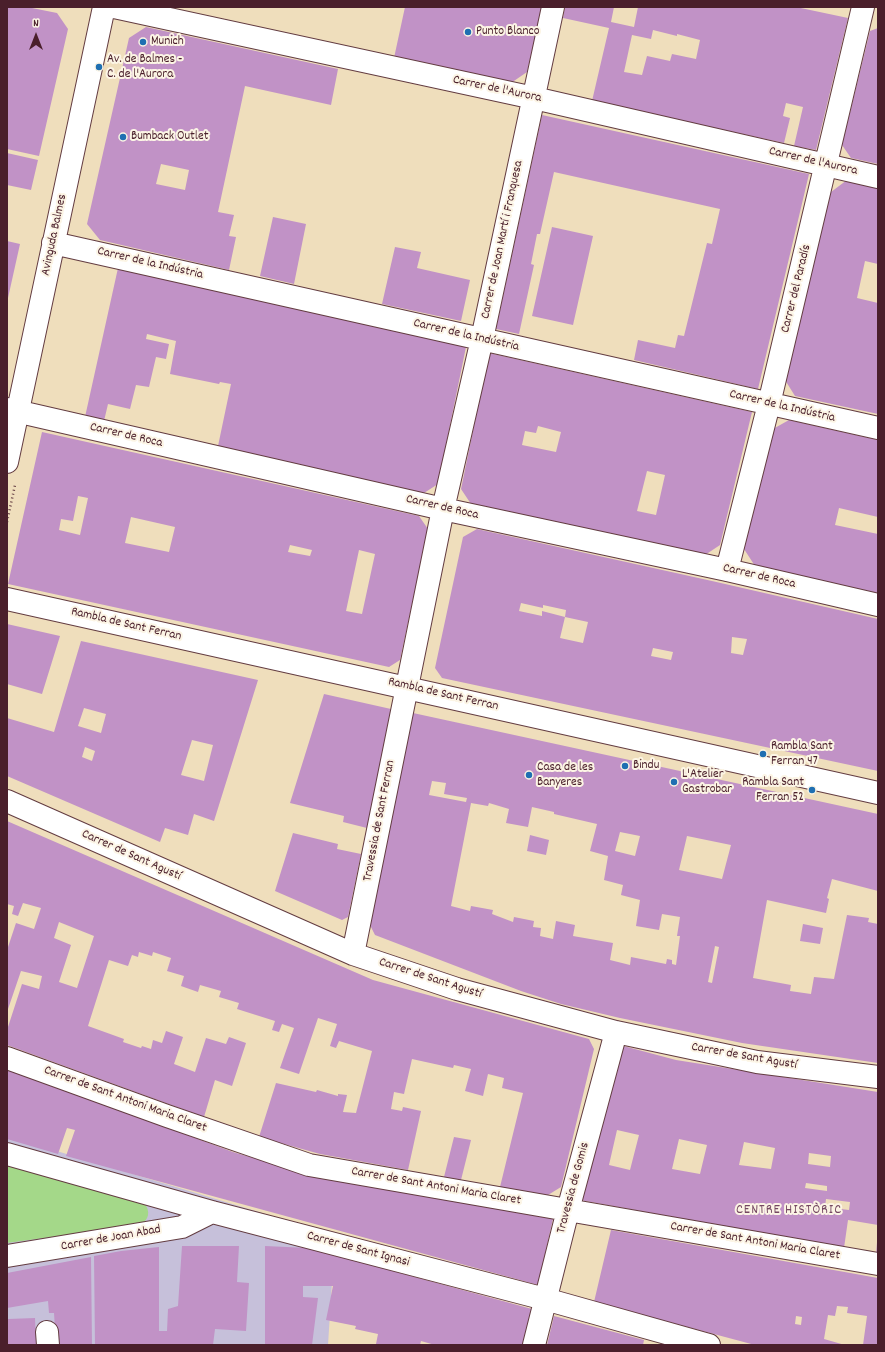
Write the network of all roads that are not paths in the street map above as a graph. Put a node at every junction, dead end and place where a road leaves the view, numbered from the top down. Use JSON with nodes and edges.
{"nodes":[{"id":1,"x":104,"y":7,"type":"edge"},
{"id":2,"x":114,"y":7,"type":"edge"},
{"id":3,"x":553,"y":7,"type":"edge"},
{"id":4,"x":865,"y":9,"type":"edge"},
{"id":5,"x":534,"y":98,"type":"junction"},
{"id":6,"x":826,"y":165,"type":"junction"},
{"id":7,"x":878,"y":177,"type":"edge"},
{"id":8,"x":53,"y":243,"type":"junction"},
{"id":9,"x":482,"y":339,"type":"junction"},
{"id":10,"x":769,"y":404,"type":"junction"},
{"id":11,"x":12,"y":411,"type":"edge"},
{"id":12,"x":878,"y":428,"type":"edge"},
{"id":13,"x":7,"y":462,"type":"edge"},
{"id":14,"x":443,"y":509,"type":"junction"},
{"id":15,"x":727,"y":570,"type":"junction"},
{"id":16,"x":7,"y":599,"type":"edge"},
{"id":17,"x":878,"y":605,"type":"edge"},
{"id":18,"x":407,"y":687,"type":"junction"},
{"id":19,"x":878,"y":793,"type":"edge"},
{"id":20,"x":7,"y":802,"type":"edge"},
{"id":21,"x":353,"y":954,"type":"junction"},
{"id":22,"x":616,"y":1032,"type":"junction"},
{"id":23,"x":7,"y":1058,"type":"edge"},
{"id":24,"x":878,"y":1077,"type":"edge"},
{"id":25,"x":7,"y":1154,"type":"edge"},
{"id":26,"x":568,"y":1210,"type":"junction"},
{"id":27,"x":212,"y":1212,"type":"junction"},
{"id":28,"x":7,"y":1256,"type":"edge"},
{"id":29,"x":878,"y":1264,"type":"edge"},
{"id":30,"x":545,"y":1299,"type":"junction"},
{"id":31,"x":534,"y":1345,"type":"edge"},
{"id":32,"x":709,"y":1345,"type":"edge"}],
"edges":[{"from":1,"to":8,"type":"street","name":"Avinguda Balmes"},
{"from":2,"to":5,"type":"street","name":"Carrer de l'Aurora"},
{"from":3,"to":5,"type":"street","name":"Carrer de Joan Martí i Franquesa"},
{"from":4,"to":6,"type":"street","name":"Carrer del Paradís"},
{"from":5,"to":6,"type":"street","name":"Carrer de l'Aurora"},
{"from":5,"to":9,"type":"street","name":"Carrer de Joan Martí i Franquesa"},
{"from":6,"to":7,"type":"street","name":"Carrer de l'Aurora"},
{"from":6,"to":10,"type":"street","name":"Carrer del Paradís"},
{"from":8,"to":9,"type":"street","name":"Carrer de la Indústria"},
{"from":8,"to":11,"type":"street","name":"Avinguda Balmes"},
{"from":9,"to":10,"type":"street","name":"Carrer de la Indústria"},
{"from":9,"to":14,"type":"street","name":"Carrer de Joan Martí i Franquesa"},
{"from":10,"to":12,"type":"street","name":"Carrer de la Indústria"},
{"from":10,"to":15,"type":"street","name":"Carrer del Paradís"},
{"from":11,"to":13,"type":"street","name":"Avinguda Balmes"},
{"from":11,"to":14,"type":"street","name":"Carrer de Roca"},
{"from":14,"to":15,"type":"street","name":"Carrer de Roca"},
{"from":14,"to":18,"type":"street","name":"Carrer de Joan Martí i Franquesa"},
{"from":15,"to":17,"type":"street","name":"Carrer de Roca"},
{"from":16,"to":18,"type":"street","name":"Rambla de Sant Ferran"},
{"from":18,"to":19,"type":"street","name":"Rambla de Sant Ferran"},
{"from":18,"to":21,"type":"street","name":"Travessia de Sant Ferran"},
{"from":20,"to":21,"type":"street","name":"Carrer de Sant Agustí"},
{"from":21,"to":22,"type":"street","name":"Carrer de Sant Agustí"},
{"from":22,"to":24,"type":"street","name":"Carrer de Sant Agustí"},
{"from":22,"to":26,"type":"street","name":"Travessia de Gomis"},
{"from":23,"to":26,"type":"street","name":"Carrer de Sant Antoni Maria Claret"},
{"from":25,"to":27,"type":"street","name":"Carrer de Sant Ignasi"},
{"from":26,"to":29,"type":"street","name":"Carrer de Sant Antoni Maria Claret"},
{"from":26,"to":30,"type":"street","name":"Travessia de Gomis"},
{"from":27,"to":28,"type":"street","name":"Carrer de Joan Abad"},
{"from":27,"to":30,"type":"street","name":"Carrer de Sant Ignasi"},
{"from":30,"to":31,"type":"street","name":"Travessia de Gomis"},
{"from":30,"to":32,"type":"street","name":"Carrer de Sant Ignasi"}]}
